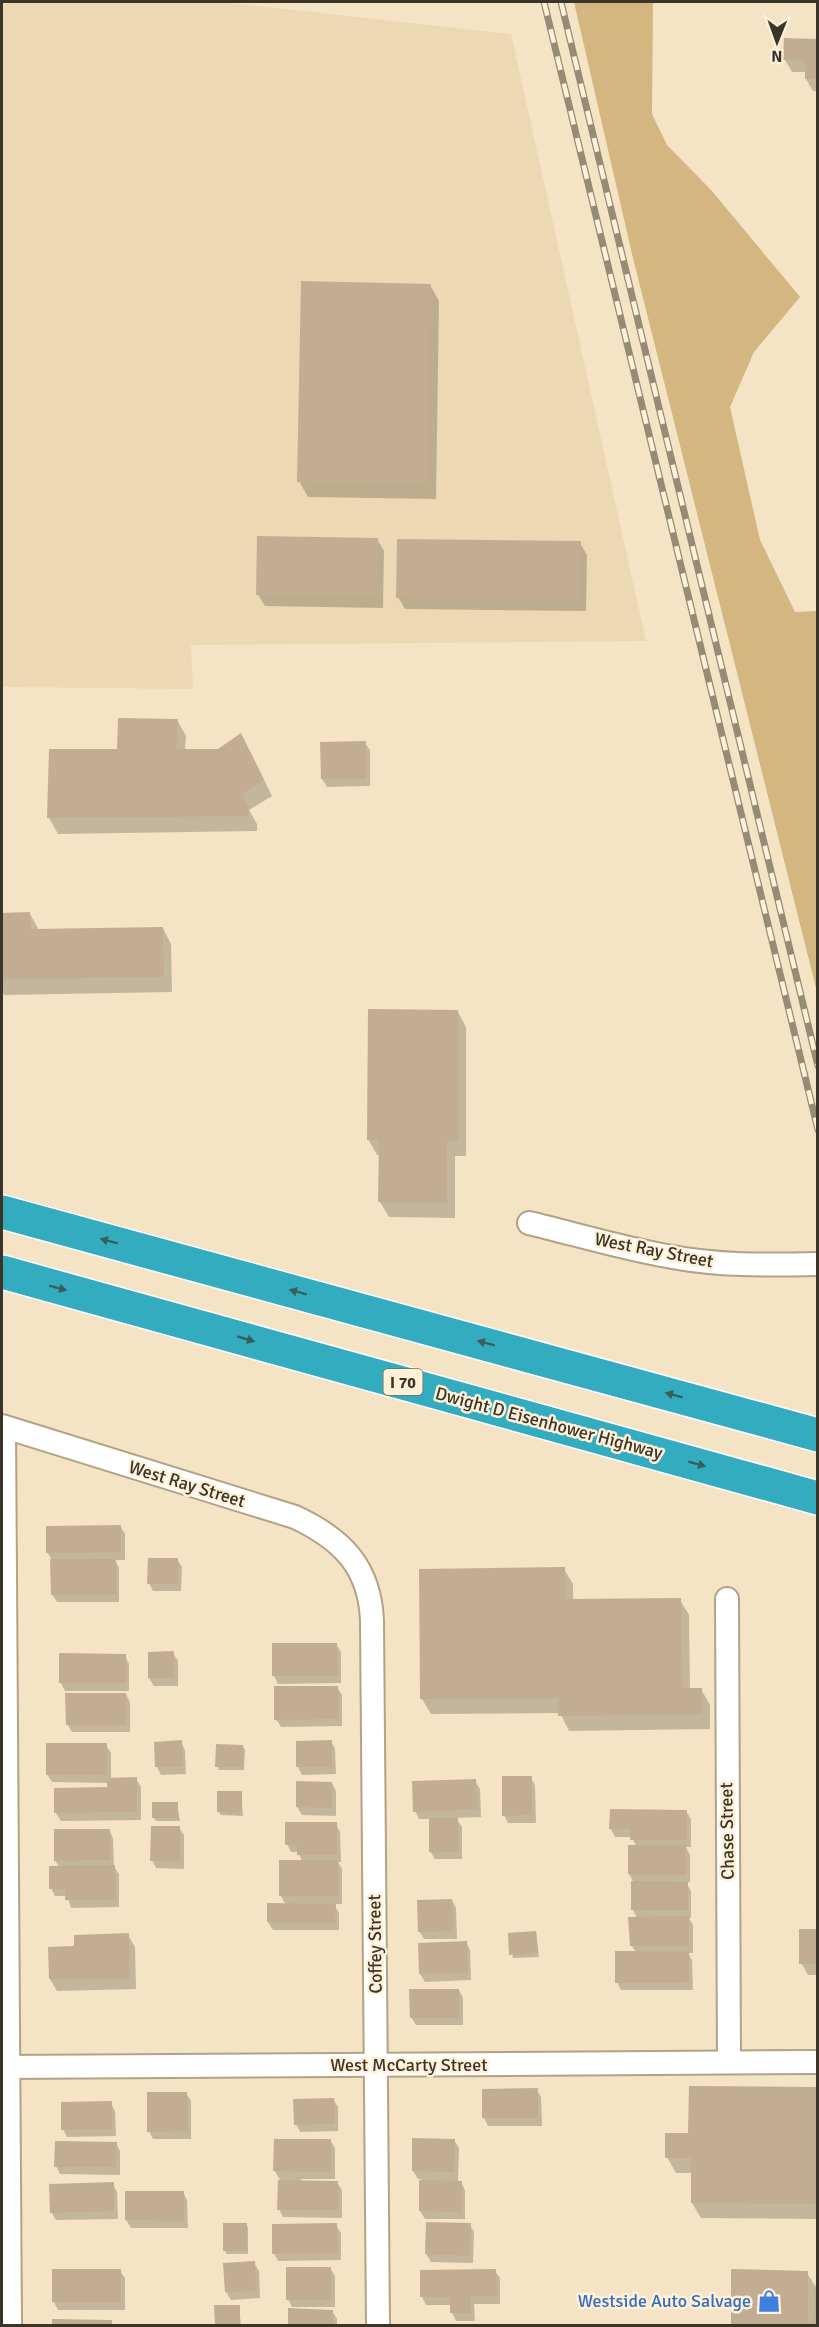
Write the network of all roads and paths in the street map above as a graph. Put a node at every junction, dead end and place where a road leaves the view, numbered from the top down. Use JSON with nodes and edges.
{"nodes":[{"id":1,"x":2,"y":1212,"type":"edge"},
{"id":2,"x":529,"y":1223,"type":"dead end"},
{"id":3,"x":818,"y":1264,"type":"edge"},
{"id":4,"x":2,"y":1272,"type":"edge"},
{"id":5,"x":3,"y":1426,"type":"edge"},
{"id":6,"x":804,"y":1431,"type":"edge"},
{"id":7,"x":811,"y":1496,"type":"edge"},
{"id":8,"x":357,"y":1566,"type":"joint"},
{"id":9,"x":727,"y":1599,"type":"dead end"},
{"id":10,"x":729,"y":2062,"type":"junction"},
{"id":11,"x":818,"y":2062,"type":"edge"},
{"id":12,"x":376,"y":2065,"type":"junction"},
{"id":13,"x":5,"y":2067,"type":"edge"},
{"id":14,"x":10,"y":2325,"type":"edge"},
{"id":15,"x":378,"y":2325,"type":"edge"}],
"edges":[{"from":6,"to":1,"type":"highway","one_way":true},
{"from":2,"to":3,"type":"street","name":"West Ray Street"},
{"from":4,"to":7,"type":"highway","name":"Dwight D Eisenhower Highway","number":"I 70","one_way":true},
{"from":5,"to":8,"type":"street","name":"West Ray Street"},
{"from":5,"to":13,"type":"street"},
{"from":8,"to":12,"type":"street","name":"Coffey Street"},
{"from":9,"to":10,"type":"street","name":"Chase Street"},
{"from":10,"to":11,"type":"street","name":"West McCarty Street"},
{"from":10,"to":12,"type":"street","name":"West McCarty Street"},
{"from":12,"to":13,"type":"street","name":"West McCarty Street"},
{"from":12,"to":15,"type":"street","name":"Coffey Street"},
{"from":13,"to":14,"type":"street"}]}
